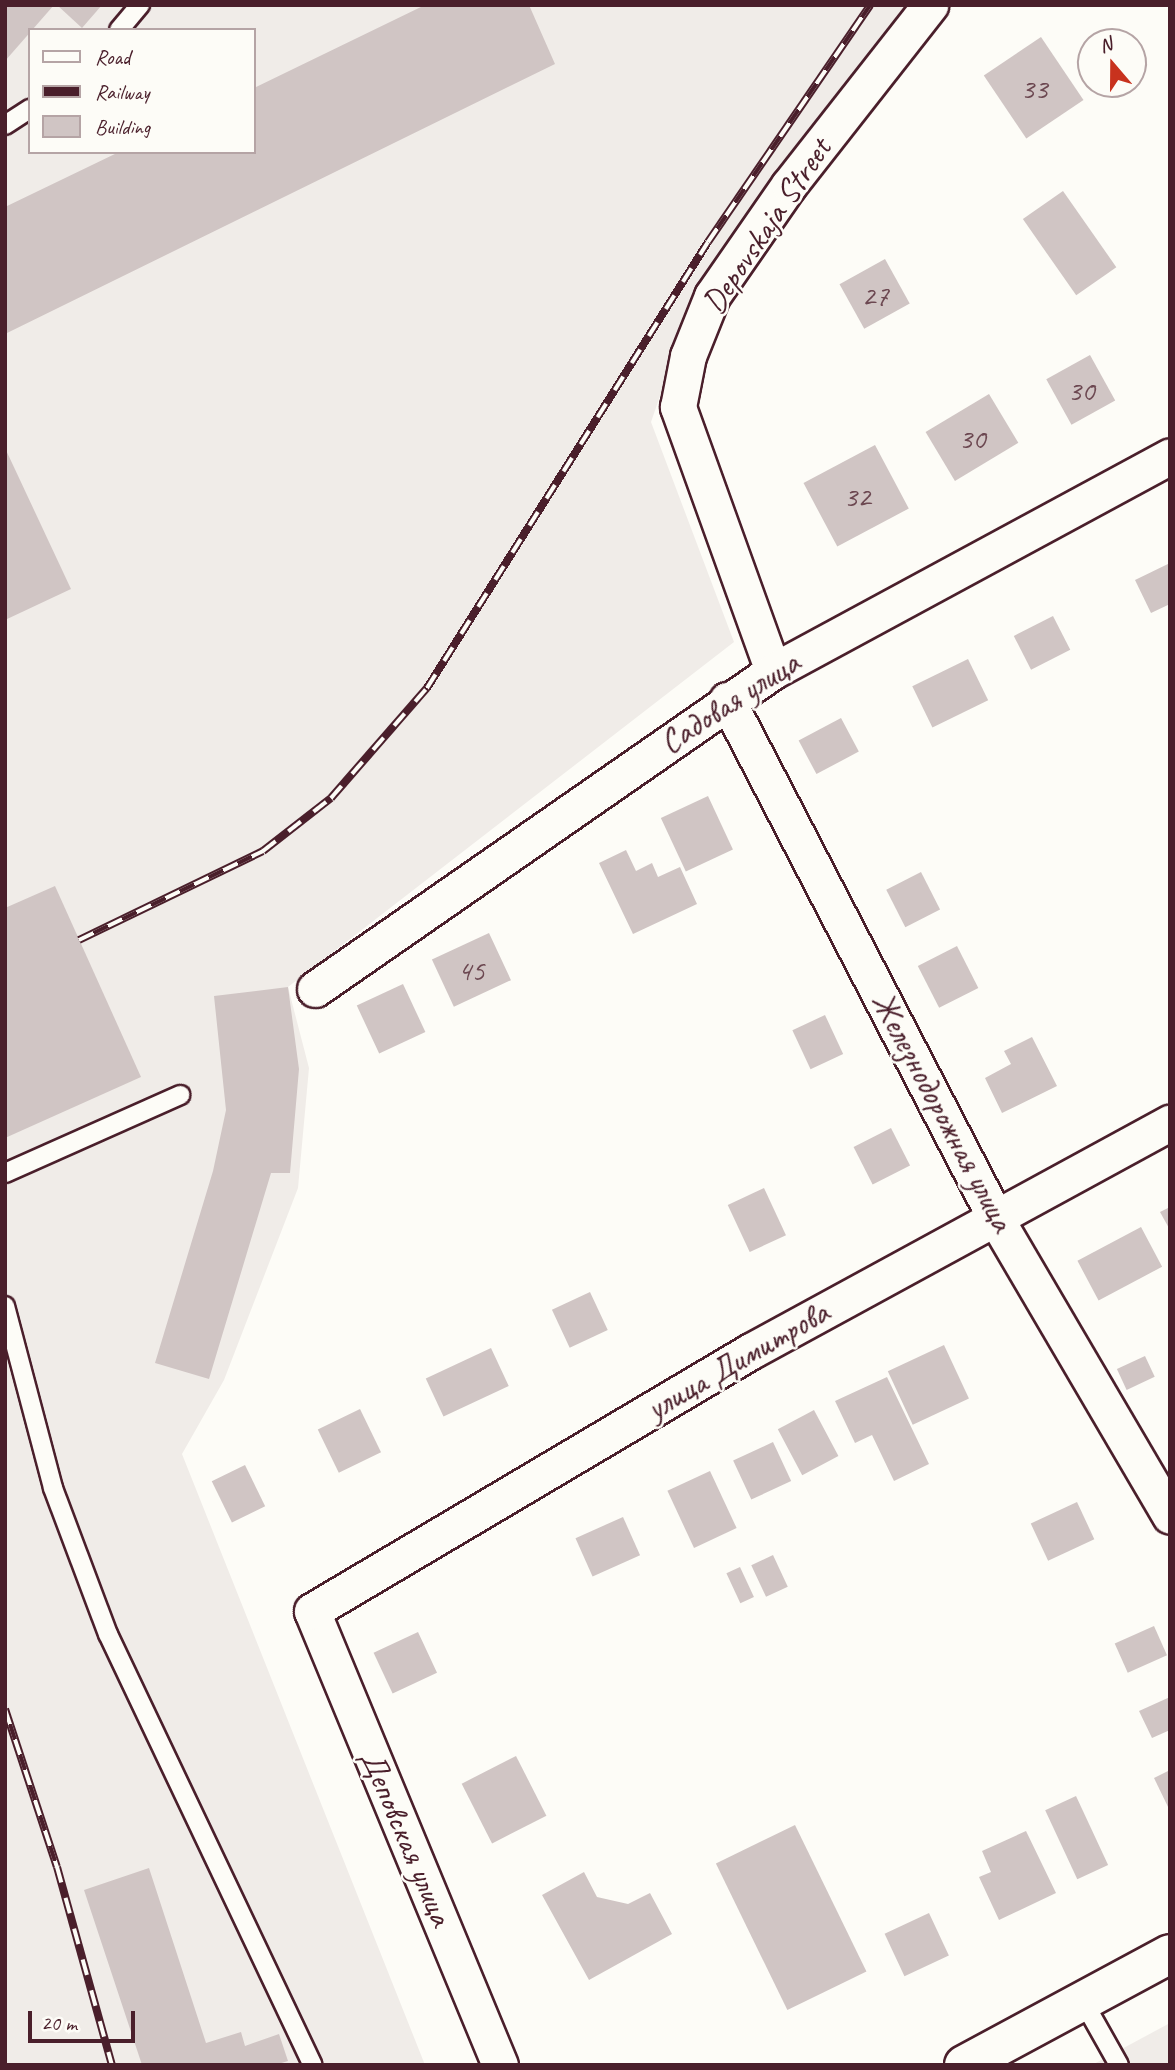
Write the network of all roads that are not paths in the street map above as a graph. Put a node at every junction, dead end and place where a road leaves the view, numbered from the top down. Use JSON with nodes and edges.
{"nodes":[{"id":1,"x":140,"y":5,"type":"edge"},
{"id":2,"x":930,"y":5,"type":"edge"},
{"id":3,"x":121,"y":28,"type":"edge"},
{"id":4,"x":28,"y":109,"type":"edge"},
{"id":5,"x":5,"y":125,"type":"edge"},
{"id":6,"x":1170,"y":456,"type":"edge"},
{"id":7,"x":773,"y":671,"type":"junction"},
{"id":8,"x":727,"y":700,"type":"junction"},
{"id":9,"x":315,"y":989,"type":"dead end"},
{"id":10,"x":180,"y":1096,"type":"dead end"},
{"id":11,"x":1170,"y":1123,"type":"edge"},
{"id":12,"x":5,"y":1173,"type":"edge"},
{"id":13,"x":996,"y":1219,"type":"junction"},
{"id":14,"x":5,"y":1306,"type":"edge"},
{"id":15,"x":1170,"y":1516,"type":"edge"},
{"id":16,"x":312,"y":1611,"type":"joint"},
{"id":17,"x":1170,"y":1954,"type":"edge"},
{"id":18,"x":1083,"y":2001,"type":"junction"},
{"id":19,"x":313,"y":2065,"type":"edge"},
{"id":20,"x":500,"y":2065,"type":"edge"},
{"id":21,"x":964,"y":2065,"type":"edge"},
{"id":22,"x":1119,"y":2065,"type":"edge"}],
"edges":[{"from":1,"to":3,"type":"lane"},
{"from":2,"to":7,"type":"street","name":"Depovskaja Street"},
{"from":4,"to":5,"type":"lane"},
{"from":6,"to":7,"type":"street","name":"Садовая улица"},
{"from":7,"to":8,"type":"street","name":"Садовая улица"},
{"from":8,"to":9,"type":"street","name":"Садовая улица"},
{"from":8,"to":13,"type":"street","name":"Железнодорожная улица"},
{"from":10,"to":12,"type":"lane"},
{"from":11,"to":13,"type":"street","name":"улица Димитрова"},
{"from":13,"to":15,"type":"street","name":"Железнодорожная улица"},
{"from":13,"to":16,"type":"street","name":"улица Димитрова"},
{"from":14,"to":19,"type":"lane"},
{"from":16,"to":20,"type":"street","name":"Деповская улица"},
{"from":17,"to":18,"type":"street"},
{"from":18,"to":21,"type":"street"},
{"from":18,"to":22,"type":"lane"}]}
